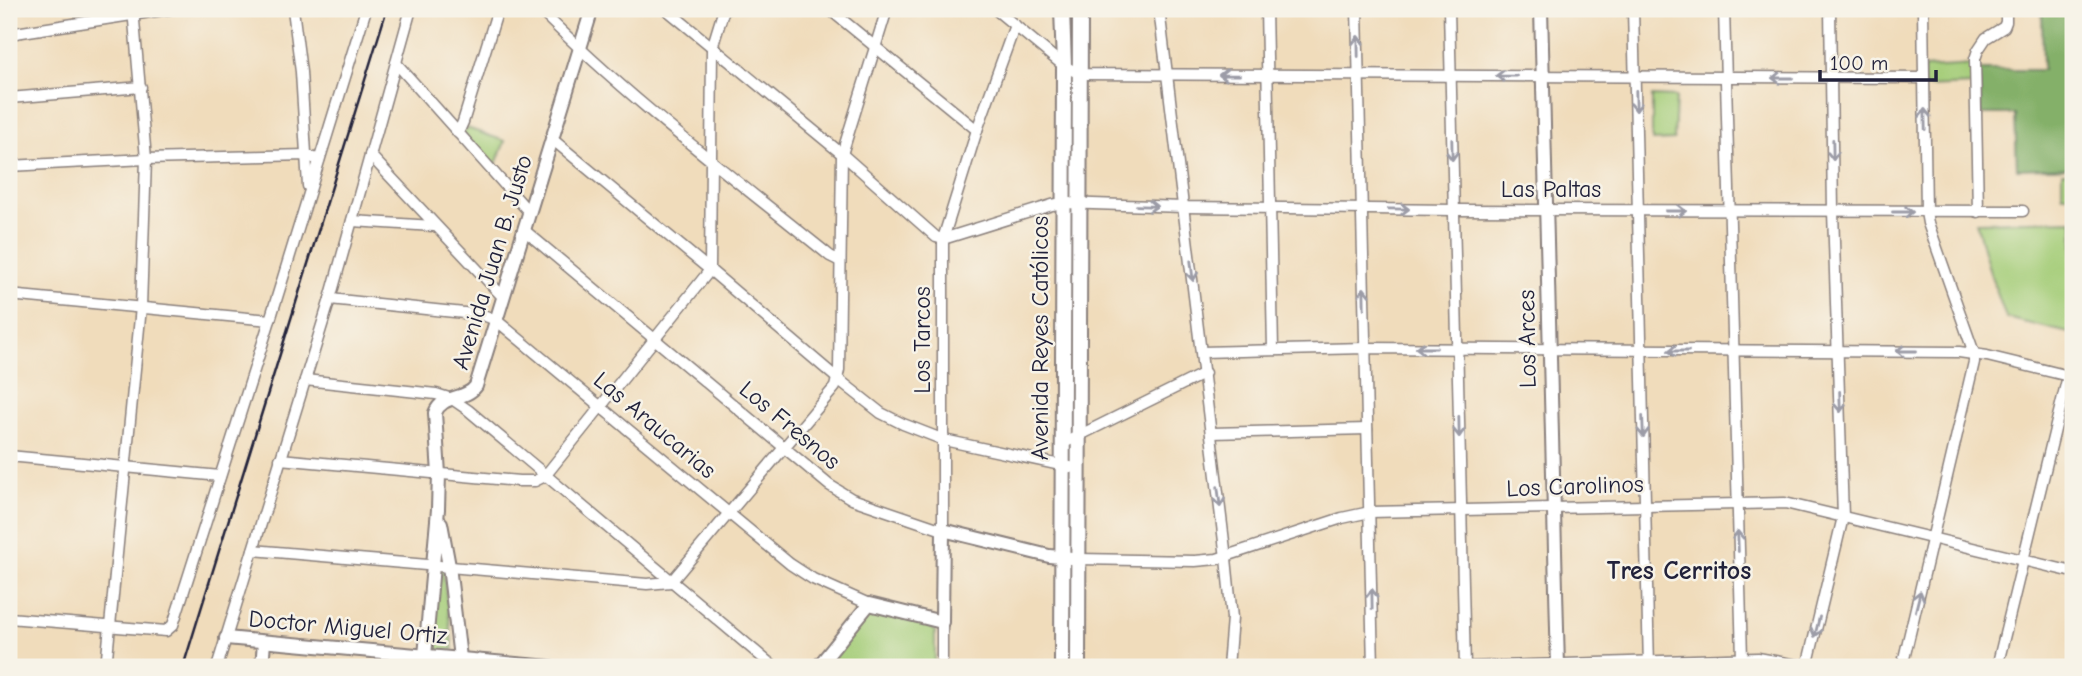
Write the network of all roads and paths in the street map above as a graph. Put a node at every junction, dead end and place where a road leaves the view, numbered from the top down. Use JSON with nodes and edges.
{"nodes":[{"id":1,"x":170,"y":9,"type":"edge"},
{"id":2,"x":293,"y":9,"type":"edge"},
{"id":3,"x":366,"y":9,"type":"edge"},
{"id":4,"x":411,"y":9,"type":"edge"},
{"id":5,"x":498,"y":9,"type":"edge"},
{"id":6,"x":539,"y":9,"type":"edge"},
{"id":7,"x":592,"y":9,"type":"edge"},
{"id":8,"x":666,"y":9,"type":"edge"},
{"id":9,"x":724,"y":9,"type":"edge"},
{"id":10,"x":829,"y":9,"type":"edge"},
{"id":11,"x":887,"y":9,"type":"edge"},
{"id":12,"x":995,"y":9,"type":"edge"},
{"id":13,"x":1062,"y":9,"type":"edge"},
{"id":14,"x":1080,"y":9,"type":"edge"},
{"id":15,"x":1159,"y":9,"type":"edge"},
{"id":16,"x":1266,"y":9,"type":"edge"},
{"id":17,"x":1357,"y":9,"type":"edge"},
{"id":18,"x":1449,"y":9,"type":"edge"},
{"id":19,"x":1541,"y":9,"type":"edge"},
{"id":20,"x":1633,"y":9,"type":"edge"},
{"id":21,"x":1724,"y":9,"type":"edge"},
{"id":22,"x":1830,"y":9,"type":"edge"},
{"id":23,"x":1923,"y":9,"type":"edge"},
{"id":24,"x":2006,"y":9,"type":"edge"},
{"id":25,"x":133,"y":12,"type":"edge"},
{"id":26,"x":1015,"y":25,"type":"junction"},
{"id":27,"x":9,"y":34,"type":"edge"},
{"id":28,"x":875,"y":47,"type":"junction"},
{"id":29,"x":712,"y":48,"type":"junction"},
{"id":30,"x":579,"y":49,"type":"junction"},
{"id":31,"x":396,"y":63,"type":"junction"},
{"id":32,"x":1065,"y":66,"type":"junction"},
{"id":33,"x":1080,"y":74,"type":"junction"},
{"id":34,"x":1167,"y":74,"type":"junction"},
{"id":35,"x":1266,"y":76,"type":"junction"},
{"id":36,"x":1359,"y":76,"type":"junction"},
{"id":37,"x":1451,"y":76,"type":"junction"},
{"id":38,"x":1543,"y":77,"type":"junction"},
{"id":39,"x":1635,"y":78,"type":"junction"},
{"id":40,"x":1726,"y":78,"type":"junction"},
{"id":41,"x":1924,"y":78,"type":"junction"},
{"id":42,"x":1832,"y":79,"type":"junction"},
{"id":43,"x":141,"y":87,"type":"junction"},
{"id":44,"x":9,"y":98,"type":"edge"},
{"id":45,"x":978,"y":130,"type":"junction"},
{"id":46,"x":458,"y":133,"type":"junction"},
{"id":47,"x":552,"y":139,"type":"junction"},
{"id":48,"x":842,"y":154,"type":"junction"},
{"id":49,"x":306,"y":155,"type":"junction"},
{"id":50,"x":370,"y":155,"type":"junction"},
{"id":51,"x":146,"y":159,"type":"junction"},
{"id":52,"x":319,"y":160,"type":"junction"},
{"id":53,"x":711,"y":160,"type":"junction"},
{"id":54,"x":9,"y":166,"type":"edge"},
{"id":55,"x":310,"y":190,"type":"junction"},
{"id":56,"x":1063,"y":204,"type":"junction"},
{"id":57,"x":1079,"y":204,"type":"junction"},
{"id":58,"x":1183,"y":207,"type":"junction"},
{"id":59,"x":1270,"y":208,"type":"junction"},
{"id":60,"x":1362,"y":208,"type":"junction"},
{"id":61,"x":1454,"y":210,"type":"junction"},
{"id":62,"x":1545,"y":210,"type":"junction"},
{"id":63,"x":1638,"y":211,"type":"junction"},
{"id":64,"x":1730,"y":211,"type":"junction"},
{"id":65,"x":1833,"y":211,"type":"junction"},
{"id":66,"x":2023,"y":211,"type":"dead end"},
{"id":67,"x":529,"y":212,"type":"junction"},
{"id":68,"x":1926,"y":212,"type":"junction"},
{"id":69,"x":1978,"y":212,"type":"junction"},
{"id":70,"x":352,"y":221,"type":"junction"},
{"id":71,"x":434,"y":226,"type":"junction"},
{"id":72,"x":524,"y":230,"type":"junction"},
{"id":73,"x":943,"y":239,"type":"junction"},
{"id":74,"x":840,"y":261,"type":"junction"},
{"id":75,"x":710,"y":270,"type":"junction"},
{"id":76,"x":9,"y":295,"type":"edge"},
{"id":77,"x":503,"y":298,"type":"junction"},
{"id":78,"x":330,"y":299,"type":"junction"},
{"id":79,"x":142,"y":307,"type":"junction"},
{"id":80,"x":270,"y":320,"type":"junction"},
{"id":81,"x":496,"y":320,"type":"junction"},
{"id":82,"x":655,"y":340,"type":"junction"},
{"id":83,"x":1365,"y":348,"type":"junction"},
{"id":84,"x":1457,"y":348,"type":"junction"},
{"id":85,"x":1273,"y":349,"type":"junction"},
{"id":86,"x":1548,"y":349,"type":"junction"},
{"id":87,"x":1641,"y":350,"type":"junction"},
{"id":88,"x":1733,"y":351,"type":"junction"},
{"id":89,"x":1839,"y":351,"type":"junction"},
{"id":90,"x":1202,"y":352,"type":"junction"},
{"id":91,"x":1974,"y":353,"type":"junction"},
{"id":92,"x":1205,"y":373,"type":"junction"},
{"id":93,"x":2071,"y":377,"type":"edge"},
{"id":94,"x":838,"y":379,"type":"junction"},
{"id":95,"x":305,"y":380,"type":"junction"},
{"id":96,"x":452,"y":399,"type":"junction"},
{"id":97,"x":601,"y":407,"type":"junction"},
{"id":98,"x":1367,"y":429,"type":"junction"},
{"id":99,"x":1212,"y":433,"type":"junction"},
{"id":100,"x":1080,"y":436,"type":"junction"},
{"id":101,"x":944,"y":440,"type":"junction"},
{"id":102,"x":1062,"y":444,"type":"junction"},
{"id":103,"x":784,"y":448,"type":"junction"},
{"id":104,"x":9,"y":456,"type":"edge"},
{"id":105,"x":280,"y":459,"type":"junction"},
{"id":106,"x":1062,"y":466,"type":"junction"},
{"id":107,"x":125,"y":467,"type":"junction"},
{"id":108,"x":1079,"y":469,"type":"junction"},
{"id":109,"x":439,"y":474,"type":"junction"},
{"id":110,"x":220,"y":476,"type":"junction"},
{"id":111,"x":545,"y":476,"type":"junction"},
{"id":112,"x":1737,"y":503,"type":"junction"},
{"id":113,"x":1646,"y":505,"type":"junction"},
{"id":114,"x":1553,"y":508,"type":"junction"},
{"id":115,"x":438,"y":509,"type":"junction"},
{"id":116,"x":1461,"y":511,"type":"junction"},
{"id":117,"x":1370,"y":512,"type":"junction"},
{"id":118,"x":729,"y":514,"type":"junction"},
{"id":119,"x":1843,"y":517,"type":"junction"},
{"id":120,"x":943,"y":530,"type":"junction"},
{"id":121,"x":1933,"y":537,"type":"junction"},
{"id":122,"x":253,"y":550,"type":"junction"},
{"id":123,"x":1062,"y":558,"type":"junction"},
{"id":124,"x":1226,"y":558,"type":"junction"},
{"id":125,"x":1078,"y":559,"type":"junction"},
{"id":126,"x":2022,"y":559,"type":"junction"},
{"id":127,"x":433,"y":564,"type":"junction"},
{"id":128,"x":449,"y":566,"type":"junction"},
{"id":129,"x":2073,"y":572,"type":"edge"},
{"id":130,"x":671,"y":582,"type":"junction"},
{"id":131,"x":869,"y":604,"type":"junction"},
{"id":132,"x":9,"y":618,"type":"edge"},
{"id":133,"x":942,"y":622,"type":"junction"},
{"id":134,"x":110,"y":627,"type":"junction"},
{"id":135,"x":226,"y":638,"type":"junction"},
{"id":136,"x":264,"y":642,"type":"junction"},
{"id":137,"x":460,"y":658,"type":"junction"},
{"id":138,"x":1742,"y":658,"type":"junction"},
{"id":139,"x":424,"y":661,"type":"edge"},
{"id":140,"x":1649,"y":664,"type":"edge"},
{"id":141,"x":1557,"y":666,"type":"edge"},
{"id":142,"x":106,"y":667,"type":"edge"},
{"id":143,"x":217,"y":667,"type":"edge"},
{"id":144,"x":262,"y":667,"type":"edge"},
{"id":145,"x":550,"y":667,"type":"edge"},
{"id":146,"x":774,"y":667,"type":"edge"},
{"id":147,"x":818,"y":667,"type":"edge"},
{"id":148,"x":942,"y":667,"type":"edge"},
{"id":149,"x":1062,"y":667,"type":"edge"},
{"id":150,"x":1078,"y":667,"type":"edge"},
{"id":151,"x":1227,"y":667,"type":"edge"},
{"id":152,"x":1373,"y":667,"type":"edge"},
{"id":153,"x":1465,"y":667,"type":"edge"},
{"id":154,"x":1807,"y":667,"type":"edge"},
{"id":155,"x":1902,"y":667,"type":"edge"},
{"id":156,"x":1997,"y":667,"type":"edge"}],
"edges":[{"from":1,"to":25,"type":"street"},
{"from":2,"to":49,"type":"street"},
{"from":3,"to":52,"type":"street"},
{"from":4,"to":31,"type":"street"},
{"from":5,"to":46,"type":"street"},
{"from":6,"to":30,"type":"street"},
{"from":7,"to":30,"type":"street","name":"Avenida Juan B. Justo"},
{"from":8,"to":29,"type":"street"},
{"from":9,"to":29,"type":"street"},
{"from":10,"to":28,"type":"street"},
{"from":11,"to":28,"type":"street"},
{"from":12,"to":26,"type":"street"},
{"from":13,"to":32,"type":"main road","name":"Avenida Reyes Católicos"},
{"from":14,"to":33,"type":"main road","name":"Avenida Reyes Católicos"},
{"from":15,"to":34,"type":"street"},
{"from":16,"to":35,"type":"street"},
{"from":36,"to":17,"type":"street","one_way":true},
{"from":18,"to":37,"type":"street"},
{"from":19,"to":38,"type":"street","name":"Los Arces"},
{"from":20,"to":39,"type":"street"},
{"from":21,"to":40,"type":"street"},
{"from":22,"to":42,"type":"street"},
{"from":23,"to":41,"type":"street"},
{"from":24,"to":69,"type":"street"},
{"from":25,"to":27,"type":"street"},
{"from":25,"to":43,"type":"street"},
{"from":26,"to":32,"type":"street"},
{"from":26,"to":45,"type":"street","name":"Los Tarcos"},
{"from":28,"to":45,"type":"street"},
{"from":28,"to":48,"type":"street"},
{"from":29,"to":48,"type":"street"},
{"from":29,"to":53,"type":"street"},
{"from":30,"to":47,"type":"street","name":"Avenida Juan B. Justo"},
{"from":30,"to":53,"type":"street"},
{"from":31,"to":46,"type":"street"},
{"from":31,"to":50,"type":"street"},
{"from":32,"to":33,"type":"street"},
{"from":32,"to":56,"type":"main road","name":"Avenida Reyes Católicos"},
{"from":33,"to":34,"type":"street"},
{"from":33,"to":57,"type":"main road","name":"Avenida Reyes Católicos"},
{"from":35,"to":34,"type":"street","one_way":true},
{"from":34,"to":58,"type":"street"},
{"from":35,"to":36,"type":"street"},
{"from":35,"to":59,"type":"street"},
{"from":36,"to":37,"type":"street"},
{"from":36,"to":60,"type":"street"},
{"from":38,"to":37,"type":"street","one_way":true},
{"from":37,"to":61,"type":"street","one_way":true},
{"from":38,"to":39,"type":"street"},
{"from":38,"to":62,"type":"street","name":"Los Arces"},
{"from":39,"to":40,"type":"street"},
{"from":39,"to":63,"type":"street","one_way":true},
{"from":42,"to":40,"type":"street","one_way":true},
{"from":40,"to":64,"type":"street"},
{"from":41,"to":42,"type":"street"},
{"from":68,"to":41,"type":"street","one_way":true},
{"from":42,"to":65,"type":"street","one_way":true},
{"from":43,"to":44,"type":"street"},
{"from":43,"to":51,"type":"street"},
{"from":45,"to":73,"type":"street","name":"Los Tarcos"},
{"from":46,"to":67,"type":"street"},
{"from":47,"to":67,"type":"street","name":"Avenida Juan B. Justo"},
{"from":47,"to":75,"type":"street"},
{"from":48,"to":73,"type":"street"},
{"from":48,"to":74,"type":"street"},
{"from":49,"to":51,"type":"street"},
{"from":49,"to":52,"type":"street"},
{"from":49,"to":55,"type":"street"},
{"from":50,"to":70,"type":"street"},
{"from":50,"to":71,"type":"street"},
{"from":51,"to":54,"type":"street"},
{"from":51,"to":79,"type":"street"},
{"from":52,"to":55,"type":"street"},
{"from":53,"to":74,"type":"street"},
{"from":53,"to":75,"type":"street"},
{"from":55,"to":80,"type":"street"},
{"from":56,"to":57,"type":"street","name":"Las Paltas"},
{"from":56,"to":73,"type":"street","name":"Las Paltas"},
{"from":56,"to":102,"type":"main road","name":"Avenida Reyes Católicos"},
{"from":57,"to":58,"type":"street","name":"Las Paltas","one_way":true},
{"from":57,"to":100,"type":"main road","name":"Avenida Reyes Católicos"},
{"from":58,"to":59,"type":"street","name":"Las Paltas"},
{"from":58,"to":90,"type":"street","one_way":true},
{"from":59,"to":60,"type":"street","name":"Las Paltas"},
{"from":59,"to":85,"type":"street"},
{"from":60,"to":61,"type":"street","name":"Las Paltas","one_way":true},
{"from":83,"to":60,"type":"street","one_way":true},
{"from":61,"to":62,"type":"street","name":"Las Paltas"},
{"from":61,"to":84,"type":"street"},
{"from":62,"to":63,"type":"street","name":"Las Paltas"},
{"from":62,"to":86,"type":"street","name":"Los Arces"},
{"from":63,"to":64,"type":"street","name":"Las Paltas","one_way":true},
{"from":63,"to":87,"type":"street"},
{"from":64,"to":65,"type":"street","name":"Las Paltas"},
{"from":64,"to":88,"type":"street"},
{"from":65,"to":68,"type":"street","name":"Las Paltas","one_way":true},
{"from":65,"to":89,"type":"street"},
{"from":66,"to":69,"type":"street","name":"Las Paltas"},
{"from":67,"to":72,"type":"street","name":"Avenida Juan B. Justo"},
{"from":68,"to":69,"type":"street","name":"Las Paltas"},
{"from":68,"to":91,"type":"street"},
{"from":70,"to":71,"type":"street"},
{"from":70,"to":78,"type":"street"},
{"from":71,"to":77,"type":"street"},
{"from":72,"to":77,"type":"street","name":"Avenida Juan B. Justo"},
{"from":72,"to":82,"type":"street","name":"Los Fresnos"},
{"from":73,"to":101,"type":"street","name":"Los Tarcos"},
{"from":74,"to":94,"type":"street"},
{"from":75,"to":82,"type":"street"},
{"from":75,"to":94,"type":"street"},
{"from":76,"to":79,"type":"street"},
{"from":77,"to":81,"type":"street","name":"Avenida Juan B. Justo"},
{"from":78,"to":81,"type":"street","name":"Las Araucarias"},
{"from":78,"to":95,"type":"street"},
{"from":79,"to":80,"type":"street"},
{"from":79,"to":107,"type":"street"},
{"from":80,"to":110,"type":"street"},
{"from":81,"to":96,"type":"street","name":"Avenida Juan B. Justo"},
{"from":81,"to":97,"type":"street","name":"Las Araucarias"},
{"from":82,"to":97,"type":"street"},
{"from":82,"to":103,"type":"street","name":"Los Fresnos"},
{"from":84,"to":83,"type":"street","one_way":true},
{"from":83,"to":85,"type":"street"},
{"from":83,"to":98,"type":"street"},
{"from":84,"to":86,"type":"street"},
{"from":84,"to":116,"type":"street","one_way":true},
{"from":85,"to":90,"type":"street"},
{"from":86,"to":87,"type":"street"},
{"from":86,"to":114,"type":"street","name":"Los Arces"},
{"from":88,"to":87,"type":"street","one_way":true},
{"from":87,"to":113,"type":"street","one_way":true},
{"from":88,"to":89,"type":"street"},
{"from":88,"to":112,"type":"street"},
{"from":91,"to":89,"type":"street","one_way":true},
{"from":89,"to":119,"type":"street","one_way":true},
{"from":90,"to":92,"type":"street"},
{"from":91,"to":93,"type":"street"},
{"from":91,"to":121,"type":"street"},
{"from":92,"to":99,"type":"street"},
{"from":92,"to":100,"type":"street"},
{"from":93,"to":126,"type":"street"},
{"from":94,"to":101,"type":"street"},
{"from":94,"to":103,"type":"street"},
{"from":95,"to":96,"type":"street"},
{"from":95,"to":105,"type":"street"},
{"from":96,"to":109,"type":"street","name":"Avenida Juan B. Justo"},
{"from":96,"to":111,"type":"street"},
{"from":97,"to":111,"type":"street"},
{"from":97,"to":118,"type":"street","name":"Las Araucarias"},
{"from":98,"to":99,"type":"street"},
{"from":98,"to":117,"type":"street"},
{"from":99,"to":124,"type":"street","one_way":true},
{"from":100,"to":102,"type":"street"},
{"from":100,"to":108,"type":"main road","name":"Avenida Reyes Católicos"},
{"from":101,"to":106,"type":"street"},
{"from":101,"to":120,"type":"street","name":"Los Tarcos"},
{"from":102,"to":106,"type":"main road","name":"Avenida Reyes Católicos"},
{"from":103,"to":118,"type":"street"},
{"from":103,"to":120,"type":"street","name":"Los Fresnos"},
{"from":104,"to":107,"type":"street"},
{"from":105,"to":109,"type":"street"},
{"from":105,"to":122,"type":"street"},
{"from":106,"to":108,"type":"street"},
{"from":106,"to":123,"type":"main road","name":"Avenida Reyes Católicos"},
{"from":107,"to":110,"type":"street"},
{"from":107,"to":134,"type":"street"},
{"from":108,"to":125,"type":"main road","name":"Avenida Reyes Católicos"},
{"from":109,"to":111,"type":"street"},
{"from":109,"to":115,"type":"street","name":"Avenida Juan B. Justo"},
{"from":110,"to":134,"type":"street"},
{"from":111,"to":130,"type":"street"},
{"from":112,"to":113,"type":"street","name":"Los Carolinos"},
{"from":112,"to":119,"type":"street","name":"Los Carolinos"},
{"from":138,"to":112,"type":"street","one_way":true},
{"from":113,"to":114,"type":"street","name":"Los Carolinos"},
{"from":113,"to":140,"type":"street"},
{"from":114,"to":116,"type":"street","name":"Los Carolinos"},
{"from":114,"to":141,"type":"street","name":"Los Arces"},
{"from":115,"to":127,"type":"street","name":"Avenida Juan B. Justo"},
{"from":115,"to":128,"type":"street","name":"Avenida Juan B. Justo"},
{"from":116,"to":117,"type":"street","name":"Los Carolinos"},
{"from":116,"to":153,"type":"street"},
{"from":117,"to":124,"type":"street","name":"Los Carolinos"},
{"from":152,"to":117,"type":"street","one_way":true},
{"from":118,"to":130,"type":"street"},
{"from":118,"to":131,"type":"street","name":"Las Araucarias"},
{"from":119,"to":121,"type":"street","name":"Los Carolinos"},
{"from":119,"to":154,"type":"street","one_way":true},
{"from":120,"to":123,"type":"street","name":"Los Fresnos"},
{"from":120,"to":133,"type":"street","name":"Los Tarcos"},
{"from":121,"to":126,"type":"street","name":"Los Carolinos"},
{"from":155,"to":121,"type":"street","one_way":true},
{"from":122,"to":127,"type":"street"},
{"from":122,"to":135,"type":"street"},
{"from":123,"to":125,"type":"street","name":"Los Fresnos"},
{"from":123,"to":149,"type":"main road","name":"Avenida Reyes Católicos"},
{"from":124,"to":125,"type":"street","name":"Los Carolinos"},
{"from":124,"to":151,"type":"street"},
{"from":125,"to":150,"type":"main road","name":"Avenida Reyes Católicos"},
{"from":126,"to":129,"type":"street","name":"Los Carolinos"},
{"from":126,"to":156,"type":"street"},
{"from":127,"to":128,"type":"street"},
{"from":127,"to":139,"type":"street","name":"Avenida Juan B. Justo"},
{"from":128,"to":130,"type":"street"},
{"from":128,"to":137,"type":"street","name":"Avenida Juan B. Justo"},
{"from":130,"to":146,"type":"street"},
{"from":131,"to":133,"type":"street","name":"Las Araucarias"},
{"from":131,"to":147,"type":"street"},
{"from":132,"to":134,"type":"street"},
{"from":133,"to":148,"type":"street","name":"Los Tarcos"},
{"from":134,"to":142,"type":"street"},
{"from":135,"to":136,"type":"street","name":"Doctor Miguel Ortiz"},
{"from":135,"to":143,"type":"street"},
{"from":136,"to":139,"type":"street","name":"Doctor Miguel Ortiz"},
{"from":136,"to":144,"type":"street"},
{"from":137,"to":139,"type":"street","name":"Doctor Miguel Ortiz"},
{"from":137,"to":145,"type":"street","name":"Doctor Miguel Ortiz"},
{"from":138,"to":140,"type":"street"},
{"from":138,"to":154,"type":"street"},
{"from":140,"to":141,"type":"street"},
{"from":141,"to":153,"type":"street"}]}
